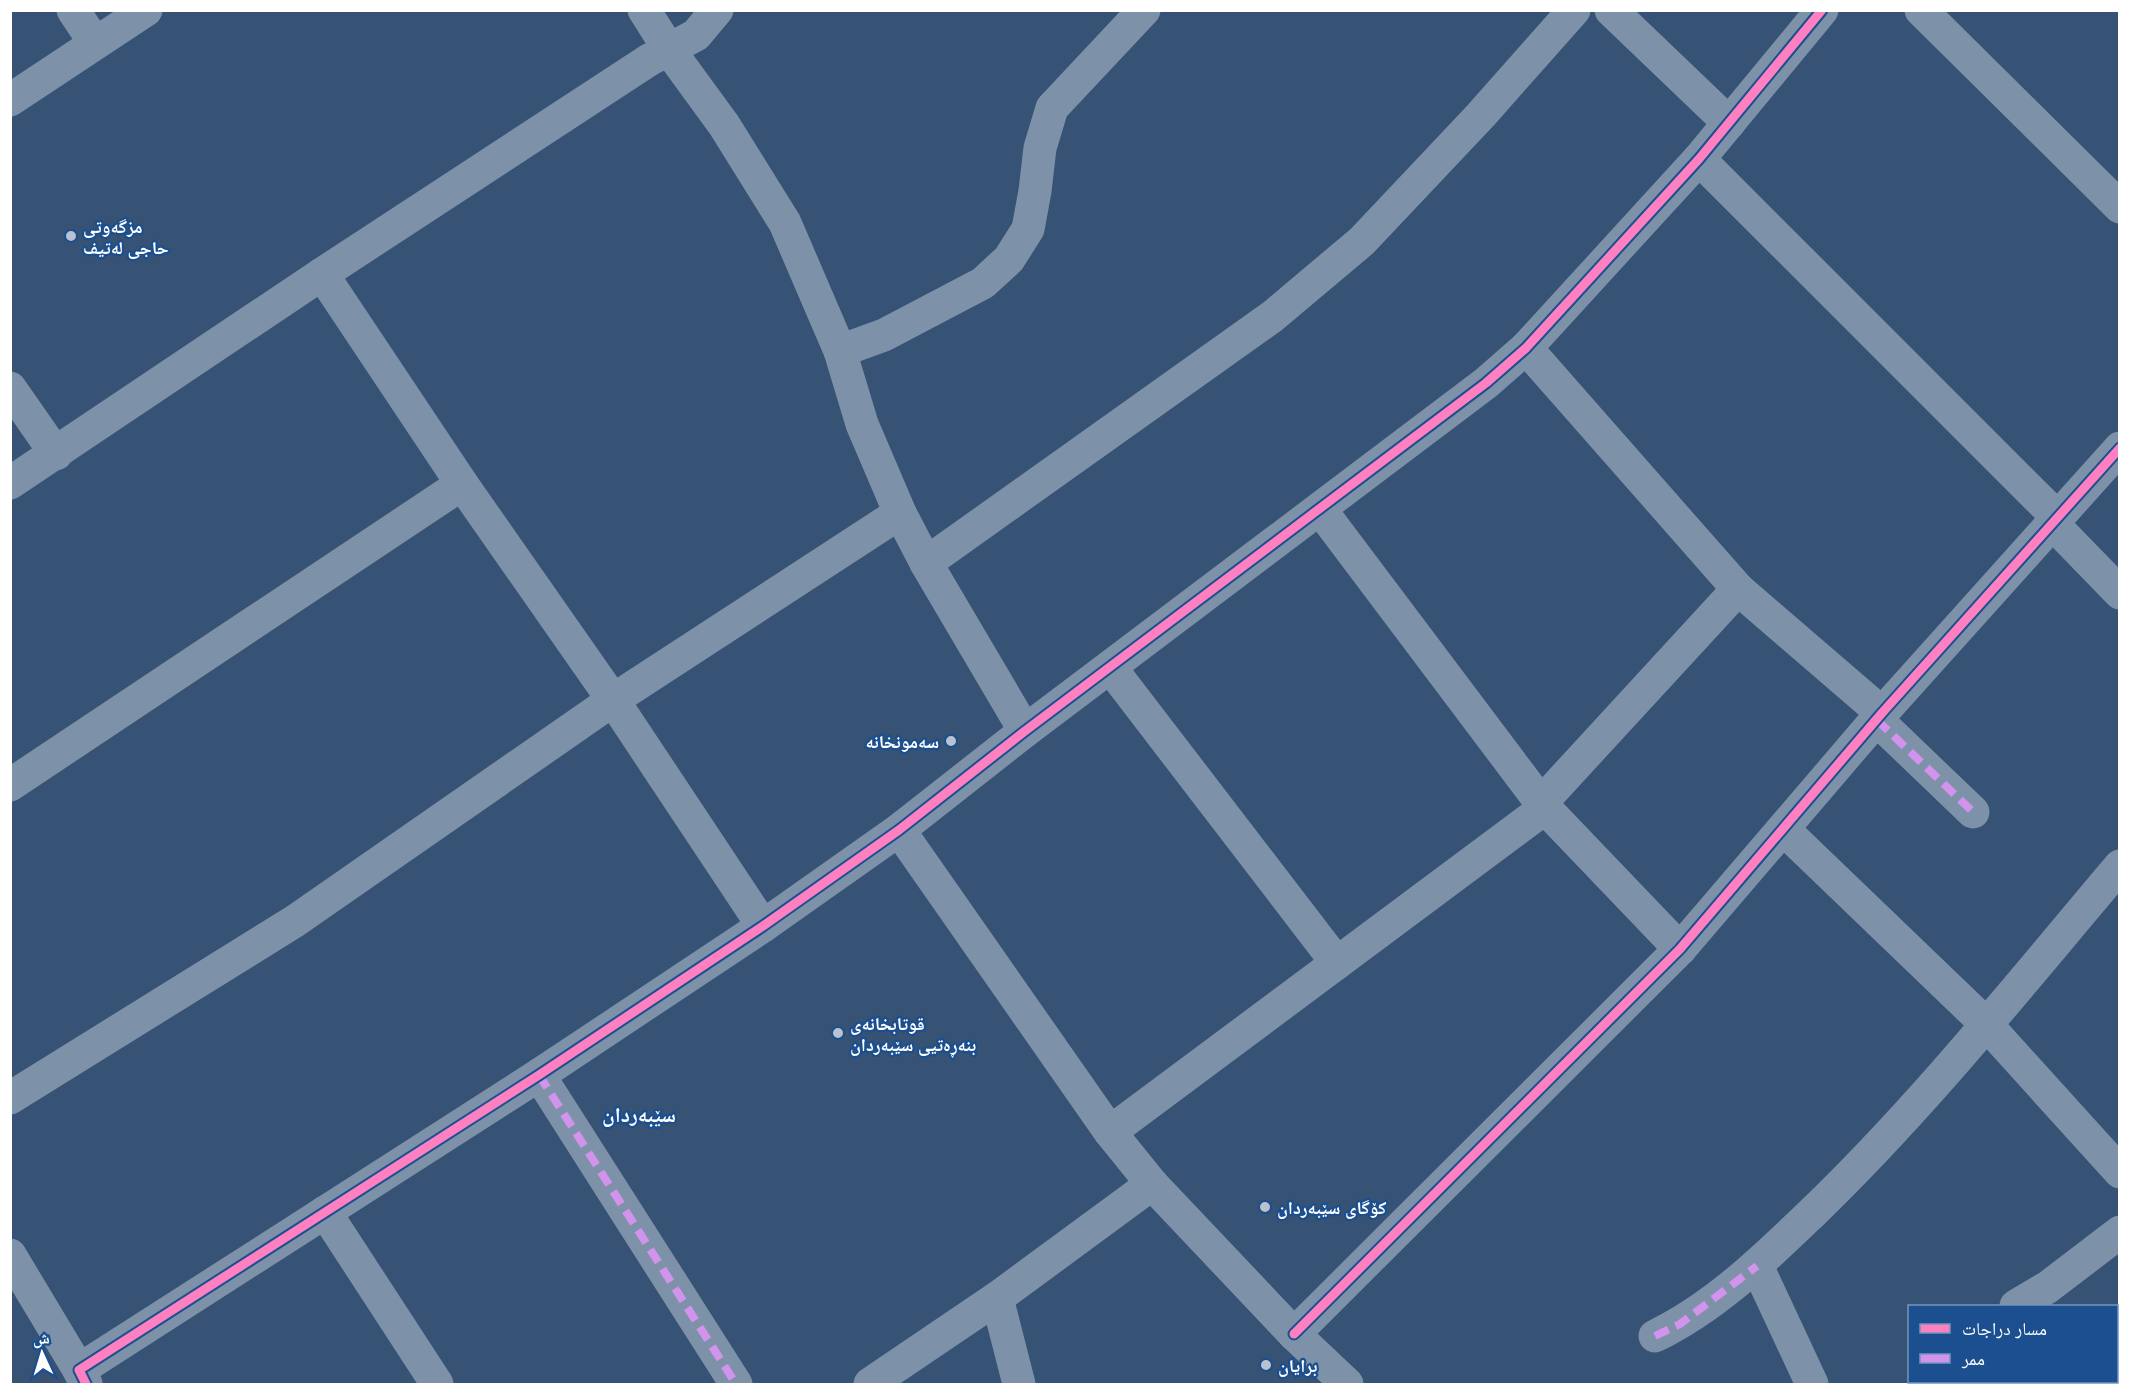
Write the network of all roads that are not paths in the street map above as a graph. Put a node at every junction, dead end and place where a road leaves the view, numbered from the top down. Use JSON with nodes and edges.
{"nodes":[{"id":1,"x":73,"y":10,"type":"edge"},
{"id":2,"x":146,"y":10,"type":"edge"},
{"id":3,"x":644,"y":10,"type":"edge"},
{"id":4,"x":717,"y":10,"type":"edge"},
{"id":5,"x":1144,"y":10,"type":"edge"},
{"id":6,"x":1574,"y":10,"type":"edge"},
{"id":7,"x":1611,"y":10,"type":"edge"},
{"id":8,"x":1822,"y":10,"type":"edge"},
{"id":9,"x":1921,"y":10,"type":"edge"},
{"id":10,"x":95,"y":43,"type":"junction"},
{"id":11,"x":670,"y":51,"type":"junction"},
{"id":12,"x":10,"y":100,"type":"edge"},
{"id":13,"x":1729,"y":123,"type":"junction"},
{"id":14,"x":1699,"y":159,"type":"junction"},
{"id":15,"x":2120,"y":207,"type":"edge"},
{"id":16,"x":322,"y":274,"type":"junction"},
{"id":17,"x":1526,"y":348,"type":"junction"},
{"id":18,"x":840,"y":351,"type":"junction"},
{"id":19,"x":10,"y":388,"type":"edge"},
{"id":20,"x":2120,"y":448,"type":"edge"},
{"id":21,"x":56,"y":454,"type":"junction"},
{"id":22,"x":10,"y":483,"type":"edge"},
{"id":23,"x":462,"y":484,"type":"junction"},
{"id":24,"x":1320,"y":509,"type":"junction"},
{"id":25,"x":900,"y":513,"type":"junction"},
{"id":26,"x":2054,"y":520,"type":"junction"},
{"id":27,"x":926,"y":563,"type":"junction"},
{"id":28,"x":1738,"y":589,"type":"junction"},
{"id":29,"x":2120,"y":593,"type":"edge"},
{"id":30,"x":1110,"y":667,"type":"junction"},
{"id":31,"x":613,"y":700,"type":"junction"},
{"id":32,"x":1880,"y":717,"type":"junction"},
{"id":33,"x":1025,"y":731,"type":"junction"},
{"id":34,"x":10,"y":785,"type":"edge"},
{"id":35,"x":1543,"y":806,"type":"junction"},
{"id":36,"x":1973,"y":812,"type":"dead end"},
{"id":37,"x":899,"y":830,"type":"junction"},
{"id":38,"x":1783,"y":830,"type":"junction"},
{"id":39,"x":2120,"y":866,"type":"edge"},
{"id":40,"x":763,"y":926,"type":"junction"},
{"id":41,"x":1680,"y":949,"type":"junction"},
{"id":42,"x":1337,"y":963,"type":"junction"},
{"id":43,"x":1986,"y":1024,"type":"junction"},
{"id":44,"x":539,"y":1075,"type":"junction"},
{"id":45,"x":10,"y":1098,"type":"edge"},
{"id":46,"x":1110,"y":1132,"type":"junction"},
{"id":47,"x":2120,"y":1172,"type":"edge"},
{"id":48,"x":1152,"y":1184,"type":"junction"},
{"id":49,"x":325,"y":1212,"type":"junction"},
{"id":50,"x":2120,"y":1232,"type":"edge"},
{"id":51,"x":10,"y":1255,"type":"edge"},
{"id":52,"x":1757,"y":1266,"type":"junction"},
{"id":53,"x":998,"y":1298,"type":"junction"},
{"id":54,"x":2018,"y":1305,"type":"edge"},
{"id":55,"x":1294,"y":1334,"type":"junction"},
{"id":56,"x":1655,"y":1336,"type":"dead end"},
{"id":57,"x":83,"y":1377,"type":"edge"},
{"id":58,"x":437,"y":1384,"type":"edge"},
{"id":59,"x":736,"y":1384,"type":"edge"},
{"id":60,"x":870,"y":1384,"type":"edge"},
{"id":61,"x":1019,"y":1384,"type":"edge"},
{"id":62,"x":1347,"y":1384,"type":"edge"},
{"id":63,"x":1812,"y":1384,"type":"edge"}],
"edges":[{"from":1,"to":10,"type":"street"},
{"from":2,"to":10,"type":"street"},
{"from":3,"to":11,"type":"street"},
{"from":4,"to":11,"type":"street"},
{"from":5,"to":18,"type":"street"},
{"from":6,"to":27,"type":"street"},
{"from":7,"to":13,"type":"street"},
{"from":8,"to":13,"type":"street"},
{"from":9,"to":15,"type":"street"},
{"from":10,"to":12,"type":"street"},
{"from":11,"to":16,"type":"street"},
{"from":11,"to":18,"type":"street"},
{"from":13,"to":14,"type":"street"},
{"from":14,"to":17,"type":"street"},
{"from":14,"to":26,"type":"street"},
{"from":16,"to":21,"type":"street"},
{"from":16,"to":23,"type":"street"},
{"from":17,"to":24,"type":"street"},
{"from":17,"to":28,"type":"street"},
{"from":18,"to":25,"type":"street"},
{"from":19,"to":21,"type":"street"},
{"from":20,"to":26,"type":"street"},
{"from":21,"to":22,"type":"street"},
{"from":23,"to":31,"type":"street"},
{"from":23,"to":34,"type":"street"},
{"from":24,"to":30,"type":"street"},
{"from":24,"to":35,"type":"street"},
{"from":25,"to":27,"type":"street"},
{"from":25,"to":31,"type":"street"},
{"from":26,"to":29,"type":"street"},
{"from":26,"to":32,"type":"street"},
{"from":27,"to":33,"type":"street"},
{"from":28,"to":32,"type":"street"},
{"from":28,"to":35,"type":"street"},
{"from":30,"to":33,"type":"street"},
{"from":30,"to":42,"type":"street"},
{"from":31,"to":40,"type":"street"},
{"from":31,"to":45,"type":"street"},
{"from":32,"to":36,"type":"street"},
{"from":32,"to":38,"type":"street"},
{"from":33,"to":37,"type":"street"},
{"from":35,"to":41,"type":"street"},
{"from":35,"to":42,"type":"street"},
{"from":37,"to":40,"type":"street"},
{"from":37,"to":46,"type":"street"},
{"from":38,"to":41,"type":"street"},
{"from":38,"to":43,"type":"street"},
{"from":39,"to":43,"type":"street"},
{"from":40,"to":44,"type":"street"},
{"from":41,"to":55,"type":"street"},
{"from":42,"to":46,"type":"street"},
{"from":43,"to":47,"type":"street"},
{"from":43,"to":52,"type":"street"},
{"from":44,"to":49,"type":"street"},
{"from":44,"to":59,"type":"street"},
{"from":46,"to":48,"type":"street"},
{"from":48,"to":53,"type":"street"},
{"from":48,"to":55,"type":"street"},
{"from":49,"to":57,"type":"street"},
{"from":49,"to":58,"type":"street"},
{"from":50,"to":54,"type":"street"},
{"from":51,"to":57,"type":"street"},
{"from":52,"to":56,"type":"street"},
{"from":52,"to":63,"type":"street"},
{"from":53,"to":60,"type":"street"},
{"from":53,"to":61,"type":"street"},
{"from":55,"to":62,"type":"street"}]}
